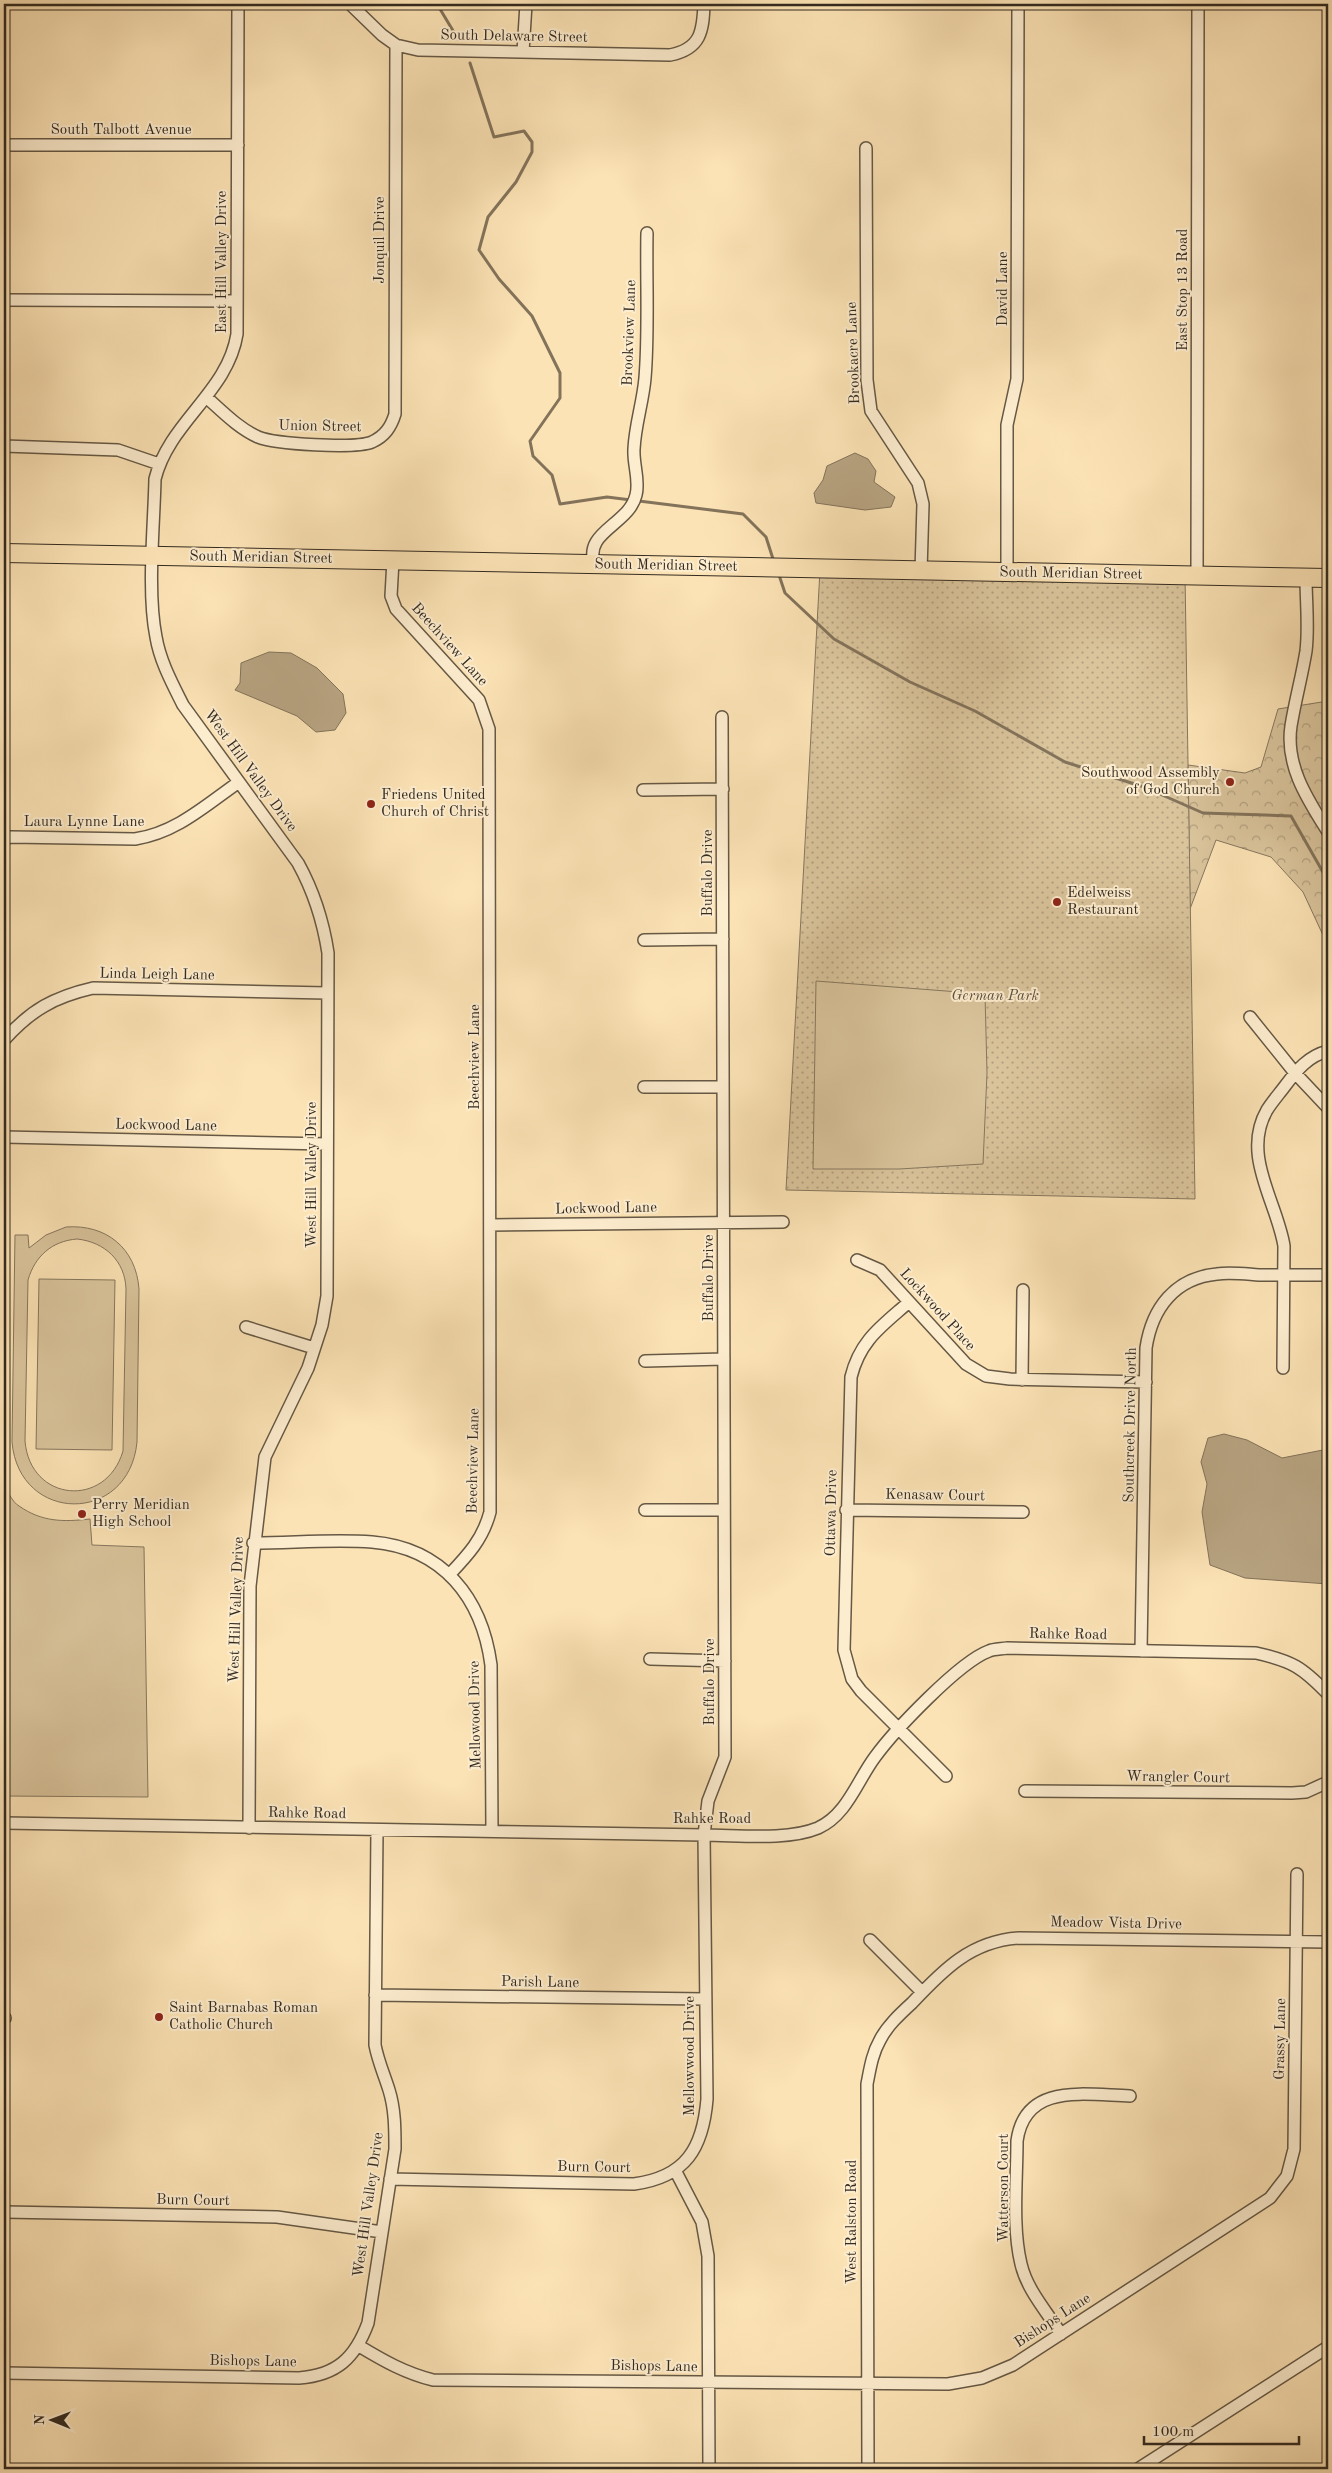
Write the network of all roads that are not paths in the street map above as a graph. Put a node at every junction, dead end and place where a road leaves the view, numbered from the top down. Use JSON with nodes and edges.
{"nodes":[{"id":1,"x":238,"y":4,"type":"edge"},
{"id":2,"x":350,"y":4,"type":"edge"},
{"id":3,"x":526,"y":4,"type":"edge"},
{"id":4,"x":704,"y":4,"type":"edge"},
{"id":5,"x":1018,"y":4,"type":"edge"},
{"id":6,"x":1198,"y":4,"type":"edge"},
{"id":7,"x":396,"y":45,"type":"junction"},
{"id":8,"x":523,"y":52,"type":"junction"},
{"id":9,"x":4,"y":145,"type":"edge"},
{"id":10,"x":238,"y":145,"type":"junction"},
{"id":11,"x":866,"y":148,"type":"dead end"},
{"id":12,"x":647,"y":233,"type":"dead end"},
{"id":13,"x":4,"y":300,"type":"edge"},
{"id":14,"x":237,"y":301,"type":"junction"},
{"id":15,"x":206,"y":397,"type":"junction"},
{"id":16,"x":386,"y":434,"type":"joint"},
{"id":17,"x":4,"y":446,"type":"edge"},
{"id":18,"x":159,"y":464,"type":"junction"},
{"id":19,"x":4,"y":553,"type":"edge"},
{"id":20,"x":153,"y":556,"type":"junction"},
{"id":21,"x":393,"y":560,"type":"junction"},
{"id":22,"x":595,"y":565,"type":"junction"},
{"id":23,"x":921,"y":571,"type":"junction"},
{"id":24,"x":1007,"y":573,"type":"junction"},
{"id":25,"x":1197,"y":576,"type":"junction"},
{"id":26,"x":1306,"y":578,"type":"junction"},
{"id":27,"x":1328,"y":578,"type":"edge"},
{"id":28,"x":722,"y":717,"type":"dead end"},
{"id":29,"x":239,"y":782,"type":"junction"},
{"id":30,"x":723,"y":789,"type":"junction"},
{"id":31,"x":643,"y":790,"type":"dead end"},
{"id":32,"x":1328,"y":832,"type":"edge"},
{"id":33,"x":4,"y":838,"type":"edge"},
{"id":34,"x":722,"y":939,"type":"junction"},
{"id":35,"x":644,"y":940,"type":"dead end"},
{"id":36,"x":327,"y":992,"type":"junction"},
{"id":37,"x":1250,"y":1017,"type":"dead end"},
{"id":38,"x":4,"y":1040,"type":"edge"},
{"id":39,"x":1328,"y":1051,"type":"edge"},
{"id":40,"x":1295,"y":1073,"type":"junction"},
{"id":41,"x":644,"y":1087,"type":"dead end"},
{"id":42,"x":723,"y":1087,"type":"junction"},
{"id":43,"x":1328,"y":1108,"type":"edge"},
{"id":44,"x":4,"y":1137,"type":"edge"},
{"id":45,"x":327,"y":1144,"type":"junction"},
{"id":46,"x":783,"y":1222,"type":"dead end"},
{"id":47,"x":723,"y":1223,"type":"junction"},
{"id":48,"x":490,"y":1225,"type":"junction"},
{"id":49,"x":857,"y":1260,"type":"dead end"},
{"id":50,"x":1284,"y":1275,"type":"junction"},
{"id":51,"x":1328,"y":1275,"type":"edge"},
{"id":52,"x":1023,"y":1290,"type":"dead end"},
{"id":53,"x":909,"y":1302,"type":"junction"},
{"id":54,"x":246,"y":1326,"type":"dead end"},
{"id":55,"x":314,"y":1348,"type":"junction"},
{"id":56,"x":724,"y":1359,"type":"junction"},
{"id":57,"x":645,"y":1361,"type":"dead end"},
{"id":58,"x":1284,"y":1368,"type":"dead end"},
{"id":59,"x":1022,"y":1380,"type":"junction"},
{"id":60,"x":1146,"y":1382,"type":"junction"},
{"id":61,"x":645,"y":1510,"type":"dead end"},
{"id":62,"x":724,"y":1510,"type":"junction"},
{"id":63,"x":846,"y":1510,"type":"junction"},
{"id":64,"x":1023,"y":1512,"type":"dead end"},
{"id":65,"x":253,"y":1543,"type":"junction"},
{"id":66,"x":450,"y":1575,"type":"junction"},
{"id":67,"x":1141,"y":1651,"type":"junction"},
{"id":68,"x":650,"y":1659,"type":"dead end"},
{"id":69,"x":725,"y":1661,"type":"junction"},
{"id":70,"x":1328,"y":1694,"type":"edge"},
{"id":71,"x":898,"y":1729,"type":"junction"},
{"id":72,"x":946,"y":1776,"type":"dead end"},
{"id":73,"x":1328,"y":1782,"type":"edge"},
{"id":74,"x":1025,"y":1791,"type":"dead end"},
{"id":75,"x":4,"y":1824,"type":"edge"},
{"id":76,"x":249,"y":1828,"type":"junction"},
{"id":77,"x":377,"y":1830,"type":"junction"},
{"id":78,"x":492,"y":1832,"type":"junction"},
{"id":79,"x":704,"y":1835,"type":"junction"},
{"id":80,"x":1298,"y":1874,"type":"dead end"},
{"id":81,"x":870,"y":1940,"type":"dead end"},
{"id":82,"x":1297,"y":1942,"type":"junction"},
{"id":83,"x":1328,"y":1942,"type":"edge"},
{"id":84,"x":922,"y":1992,"type":"junction"},
{"id":85,"x":375,"y":1996,"type":"junction"},
{"id":86,"x":706,"y":1999,"type":"junction"},
{"id":87,"x":1130,"y":2096,"type":"dead end"},
{"id":88,"x":675,"y":2170,"type":"junction"},
{"id":89,"x":390,"y":2179,"type":"junction"},
{"id":90,"x":1270,"y":2198,"type":"joint"},
{"id":91,"x":4,"y":2212,"type":"edge"},
{"id":92,"x":382,"y":2232,"type":"junction"},
{"id":93,"x":1061,"y":2334,"type":"junction"},
{"id":94,"x":359,"y":2346,"type":"junction"},
{"id":95,"x":1328,"y":2347,"type":"edge"},
{"id":96,"x":4,"y":2373,"type":"edge"},
{"id":97,"x":709,"y":2383,"type":"junction"},
{"id":98,"x":868,"y":2384,"type":"junction"},
{"id":99,"x":709,"y":2469,"type":"edge"},
{"id":100,"x":868,"y":2469,"type":"edge"},
{"id":101,"x":1138,"y":2469,"type":"edge"}],
"edges":[{"from":1,"to":10,"type":"street","name":"East Hill Valley Drive"},
{"from":2,"to":7,"type":"street","name":"South Delaware Street"},
{"from":3,"to":8,"type":"street"},
{"from":4,"to":8,"type":"street","name":"South Delaware Street"},
{"from":5,"to":24,"type":"street","name":"David Lane"},
{"from":6,"to":25,"type":"street","name":"East Stop 13 Road"},
{"from":7,"to":8,"type":"street","name":"South Delaware Street"},
{"from":7,"to":16,"type":"street","name":"Jonquil Drive"},
{"from":9,"to":10,"type":"street","name":"South Talbott Avenue"},
{"from":10,"to":14,"type":"street","name":"East Hill Valley Drive"},
{"from":11,"to":23,"type":"street","name":"Brookacre Lane"},
{"from":12,"to":22,"type":"street","name":"Brookview Lane"},
{"from":13,"to":14,"type":"street"},
{"from":14,"to":15,"type":"street","name":"East Hill Valley Drive"},
{"from":15,"to":16,"type":"street","name":"Union Street"},
{"from":15,"to":18,"type":"street","name":"East Hill Valley Drive"},
{"from":17,"to":18,"type":"street"},
{"from":18,"to":20,"type":"street","name":"East Hill Valley Drive"},
{"from":19,"to":20,"type":"main road","name":"South Meridian Street"},
{"from":20,"to":21,"type":"main road","name":"South Meridian Street"},
{"from":20,"to":29,"type":"street","name":"West Hill Valley Drive"},
{"from":21,"to":22,"type":"main road","name":"South Meridian Street"},
{"from":21,"to":48,"type":"street","name":"Beechview Lane"},
{"from":22,"to":23,"type":"main road","name":"South Meridian Street"},
{"from":23,"to":24,"type":"main road","name":"South Meridian Street"},
{"from":24,"to":25,"type":"main road","name":"South Meridian Street"},
{"from":25,"to":26,"type":"main road","name":"South Meridian Street"},
{"from":26,"to":27,"type":"main road","name":"South Meridian Street"},
{"from":26,"to":32,"type":"street"},
{"from":28,"to":30,"type":"street","name":"Buffalo Drive"},
{"from":29,"to":33,"type":"street","name":"Laura Lynne Lane"},
{"from":29,"to":36,"type":"street","name":"West Hill Valley Drive"},
{"from":30,"to":31,"type":"street"},
{"from":30,"to":34,"type":"street","name":"Buffalo Drive"},
{"from":34,"to":35,"type":"street"},
{"from":34,"to":42,"type":"street","name":"Buffalo Drive"},
{"from":36,"to":38,"type":"street","name":"Linda Leigh Lane"},
{"from":36,"to":45,"type":"street","name":"West Hill Valley Drive"},
{"from":37,"to":40,"type":"street"},
{"from":39,"to":40,"type":"street"},
{"from":40,"to":43,"type":"street"},
{"from":40,"to":50,"type":"street"},
{"from":41,"to":42,"type":"street"},
{"from":42,"to":47,"type":"street","name":"Buffalo Drive"},
{"from":44,"to":45,"type":"street","name":"Lockwood Lane"},
{"from":45,"to":55,"type":"street","name":"West Hill Valley Drive"},
{"from":46,"to":47,"type":"street","name":"Lockwood Lane"},
{"from":47,"to":48,"type":"street","name":"Lockwood Lane"},
{"from":47,"to":56,"type":"street","name":"Buffalo Drive"},
{"from":48,"to":66,"type":"street","name":"Beechview Lane"},
{"from":49,"to":53,"type":"street","name":"Lockwood Place"},
{"from":50,"to":51,"type":"street","name":"Southcreek Drive North"},
{"from":50,"to":58,"type":"street"},
{"from":50,"to":60,"type":"street","name":"Southcreek Drive North"},
{"from":52,"to":59,"type":"street"},
{"from":53,"to":59,"type":"street","name":"Lockwood Place"},
{"from":53,"to":63,"type":"street","name":"Ottawa Drive"},
{"from":54,"to":55,"type":"street"},
{"from":55,"to":65,"type":"street","name":"West Hill Valley Drive"},
{"from":56,"to":57,"type":"street"},
{"from":56,"to":62,"type":"street","name":"Buffalo Drive"},
{"from":59,"to":60,"type":"street","name":"Lockwood Place"},
{"from":60,"to":67,"type":"street","name":"Southcreek Drive North"},
{"from":61,"to":62,"type":"street"},
{"from":62,"to":69,"type":"street","name":"Buffalo Drive"},
{"from":63,"to":64,"type":"street","name":"Kenasaw Court"},
{"from":63,"to":71,"type":"street","name":"Ottawa Drive"},
{"from":65,"to":66,"type":"street","name":"Mellowood Drive"},
{"from":65,"to":76,"type":"street","name":"West Hill Valley Drive"},
{"from":66,"to":78,"type":"street","name":"Mellowood Drive"},
{"from":67,"to":70,"type":"street","name":"Rahke Road"},
{"from":67,"to":71,"type":"street","name":"Rahke Road"},
{"from":68,"to":69,"type":"street"},
{"from":69,"to":79,"type":"street","name":"Buffalo Drive"},
{"from":71,"to":72,"type":"street","name":"Ottawa Drive"},
{"from":71,"to":79,"type":"street","name":"Rahke Road"},
{"from":73,"to":74,"type":"street","name":"Wrangler Court"},
{"from":75,"to":76,"type":"street","name":"Rahke Road"},
{"from":76,"to":77,"type":"street","name":"Rahke Road"},
{"from":77,"to":78,"type":"street","name":"Rahke Road"},
{"from":77,"to":85,"type":"street","name":"West Hill Valley Drive"},
{"from":78,"to":79,"type":"street","name":"Rahke Road"},
{"from":79,"to":86,"type":"street","name":"Mellowwood Drive"},
{"from":80,"to":82,"type":"street","name":"Grassy Lane"},
{"from":81,"to":84,"type":"street"},
{"from":82,"to":83,"type":"street","name":"Meadow Vista Drive"},
{"from":82,"to":84,"type":"street","name":"Meadow Vista Drive"},
{"from":82,"to":90,"type":"street","name":"Grassy Lane"},
{"from":84,"to":98,"type":"street","name":"West Ralston Road"},
{"from":85,"to":86,"type":"street","name":"Parish Lane"},
{"from":85,"to":89,"type":"street","name":"West Hill Valley Drive"},
{"from":86,"to":88,"type":"street","name":"Mellowwood Drive"},
{"from":87,"to":93,"type":"street","name":"Watterson Court"},
{"from":88,"to":89,"type":"street","name":"Burn Court"},
{"from":88,"to":97,"type":"street"},
{"from":89,"to":92,"type":"street","name":"West Hill Valley Drive"},
{"from":90,"to":93,"type":"street","name":"Bishops Lane"},
{"from":91,"to":92,"type":"street","name":"Burn Court"},
{"from":92,"to":94,"type":"street","name":"West Hill Valley Drive"},
{"from":93,"to":98,"type":"street","name":"Bishops Lane"},
{"from":94,"to":96,"type":"street","name":"Bishops Lane"},
{"from":94,"to":97,"type":"street","name":"Bishops Lane"},
{"from":95,"to":101,"type":"street"},
{"from":97,"to":98,"type":"street","name":"Bishops Lane"},
{"from":97,"to":99,"type":"street"},
{"from":98,"to":100,"type":"street","name":"West Ralston Road"}]}
